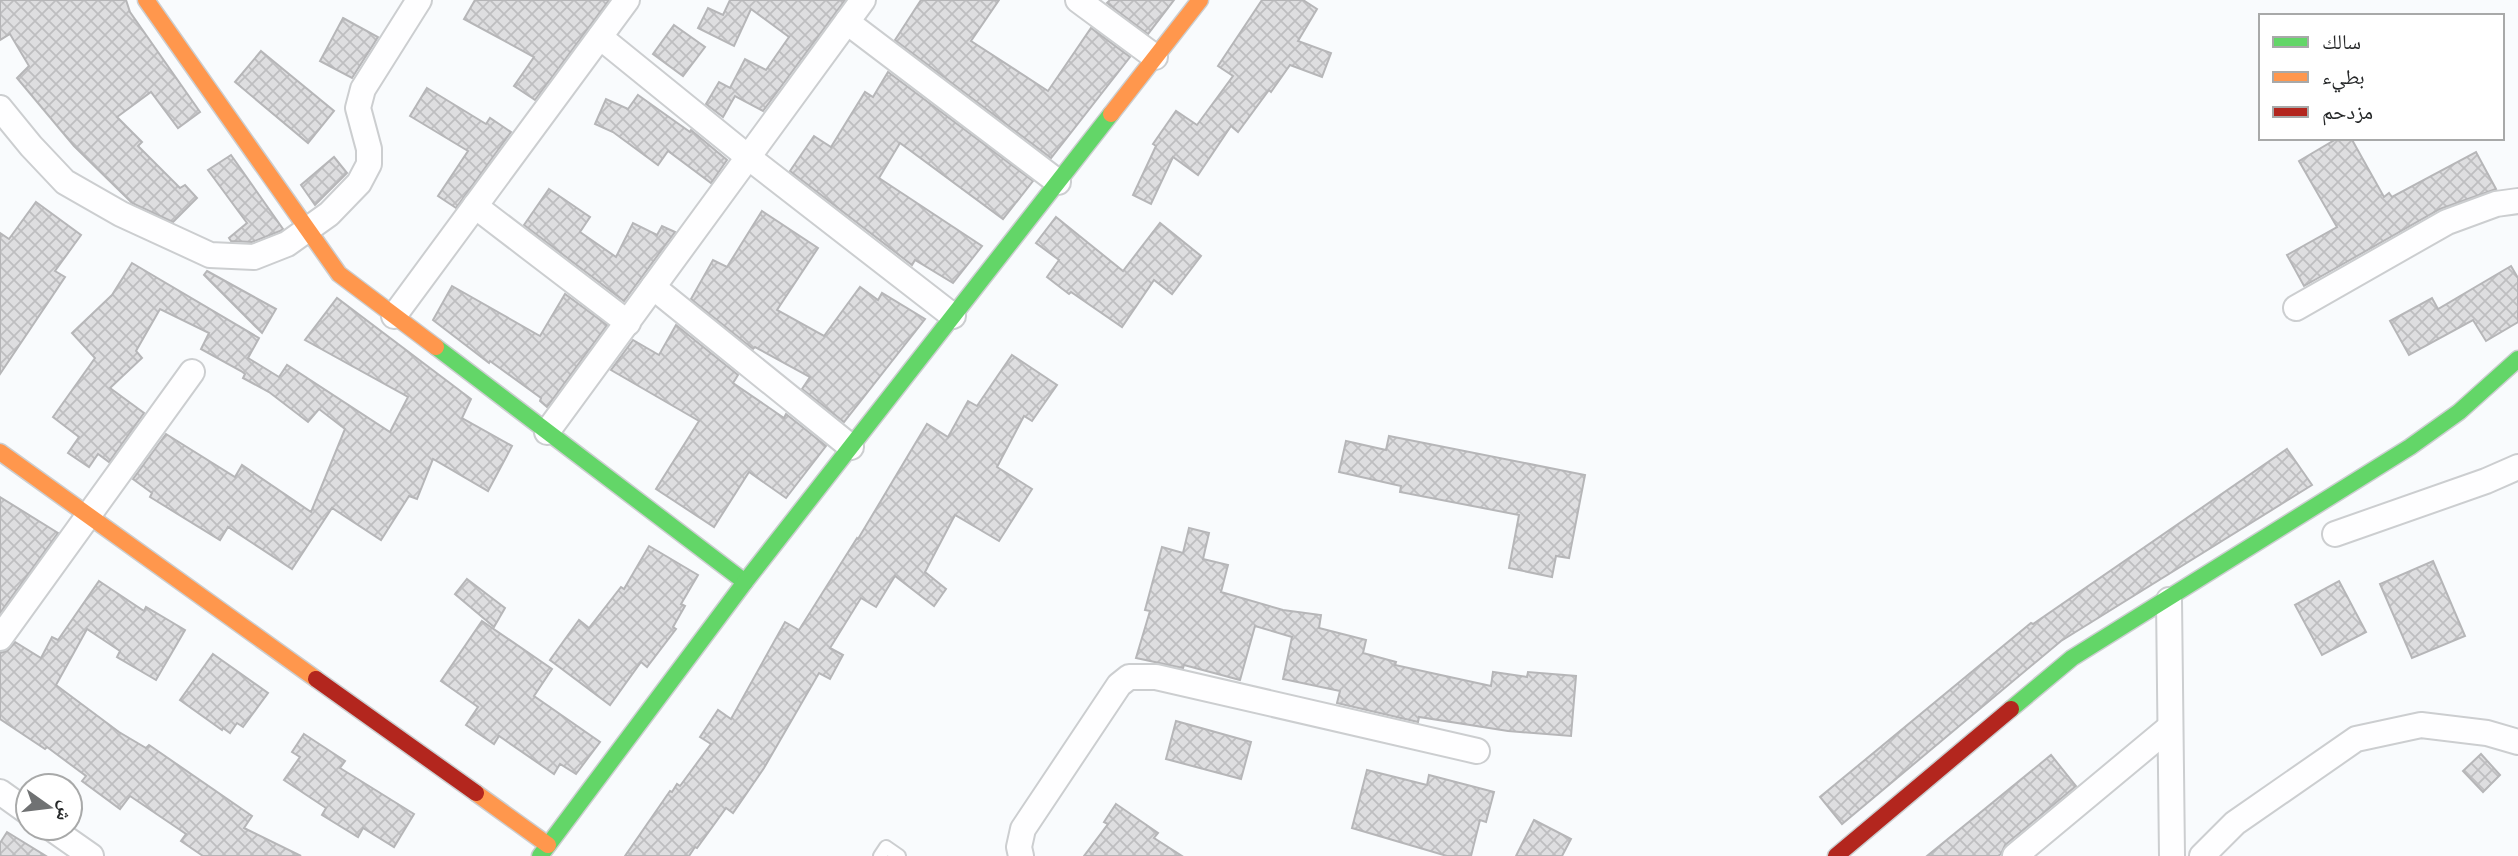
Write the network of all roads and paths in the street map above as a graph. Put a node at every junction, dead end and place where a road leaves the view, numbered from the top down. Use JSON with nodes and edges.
{"nodes":[{"id":1,"x":146,"y":0,"type":"edge"},
{"id":2,"x":419,"y":0,"type":"edge"},
{"id":3,"x":626,"y":0,"type":"edge"},
{"id":4,"x":863,"y":0,"type":"edge"},
{"id":5,"x":1078,"y":0,"type":"edge"},
{"id":6,"x":1200,"y":0,"type":"edge"},
{"id":7,"x":847,"y":22,"type":"junction"},
{"id":8,"x":600,"y":37,"type":"junction"},
{"id":9,"x":1155,"y":57,"type":"junction"},
{"id":10,"x":0,"y":108,"type":"edge"},
{"id":11,"x":748,"y":157,"type":"junction"},
{"id":12,"x":1058,"y":182,"type":"junction"},
{"id":13,"x":2518,"y":201,"type":"edge"},
{"id":14,"x":475,"y":206,"type":"junction"},
{"id":15,"x":307,"y":229,"type":"junction"},
{"id":16,"x":653,"y":287,"type":"junction"},
{"id":17,"x":2296,"y":308,"type":"dead end"},
{"id":18,"x":394,"y":316,"type":"junction"},
{"id":19,"x":953,"y":316,"type":"junction"},
{"id":20,"x":628,"y":323,"type":"junction"},
{"id":21,"x":2518,"y":359,"type":"edge"},
{"id":22,"x":192,"y":372,"type":"dead end"},
{"id":23,"x":547,"y":432,"type":"junction"},
{"id":24,"x":851,"y":447,"type":"junction"},
{"id":25,"x":0,"y":452,"type":"edge"},
{"id":26,"x":2518,"y":467,"type":"edge"},
{"id":27,"x":88,"y":516,"type":"junction"},
{"id":28,"x":2335,"y":534,"type":"dead end"},
{"id":29,"x":745,"y":582,"type":"junction"},
{"id":30,"x":2169,"y":600,"type":"junction"},
{"id":31,"x":0,"y":638,"type":"edge"},
{"id":32,"x":2170,"y":727,"type":"junction"},
{"id":33,"x":2518,"y":742,"type":"edge"},
{"id":34,"x":1477,"y":751,"type":"dead end"},
{"id":35,"x":71,"y":842,"type":"edge"},
{"id":36,"x":544,"y":851,"type":"edge"},
{"id":37,"x":91,"y":856,"type":"edge"},
{"id":38,"x":880,"y":856,"type":"edge"},
{"id":39,"x":899,"y":856,"type":"edge"},
{"id":40,"x":1021,"y":856,"type":"edge"},
{"id":41,"x":1836,"y":856,"type":"edge"},
{"id":42,"x":2015,"y":856,"type":"edge"},
{"id":43,"x":2172,"y":856,"type":"edge"},
{"id":44,"x":2202,"y":856,"type":"edge"}],
"edges":[{"from":1,"to":15,"type":"street"},
{"from":2,"to":15,"type":"street"},
{"from":3,"to":8,"type":"street"},
{"from":4,"to":7,"type":"street"},
{"from":5,"to":9,"type":"street"},
{"from":6,"to":9,"type":"street"},
{"from":7,"to":11,"type":"street"},
{"from":7,"to":12,"type":"street"},
{"from":8,"to":11,"type":"street"},
{"from":8,"to":14,"type":"street"},
{"from":9,"to":12,"type":"street"},
{"from":10,"to":15,"type":"street"},
{"from":11,"to":16,"type":"street"},
{"from":11,"to":19,"type":"street"},
{"from":12,"to":19,"type":"street"},
{"from":13,"to":17,"type":"street"},
{"from":14,"to":18,"type":"street"},
{"from":14,"to":20,"type":"street"},
{"from":15,"to":18,"type":"street"},
{"from":16,"to":20,"type":"street"},
{"from":16,"to":24,"type":"street"},
{"from":18,"to":23,"type":"street"},
{"from":19,"to":24,"type":"street"},
{"from":20,"to":23,"type":"street"},
{"from":21,"to":30,"type":"street"},
{"from":22,"to":27,"type":"street"},
{"from":23,"to":29,"type":"street"},
{"from":24,"to":29,"type":"street"},
{"from":25,"to":27,"type":"street"},
{"from":26,"to":28,"type":"street"},
{"from":27,"to":31,"type":"street"},
{"from":27,"to":36,"type":"street"},
{"from":29,"to":36,"type":"street"},
{"from":30,"to":32,"type":"street"},
{"from":30,"to":41,"type":"street"},
{"from":32,"to":42,"type":"street"},
{"from":32,"to":43,"type":"street"},
{"from":33,"to":44,"type":"street"},
{"from":34,"to":40,"type":"street"},
{"from":35,"to":37,"type":"street"},
{"from":38,"to":39,"type":"lane"}]}
